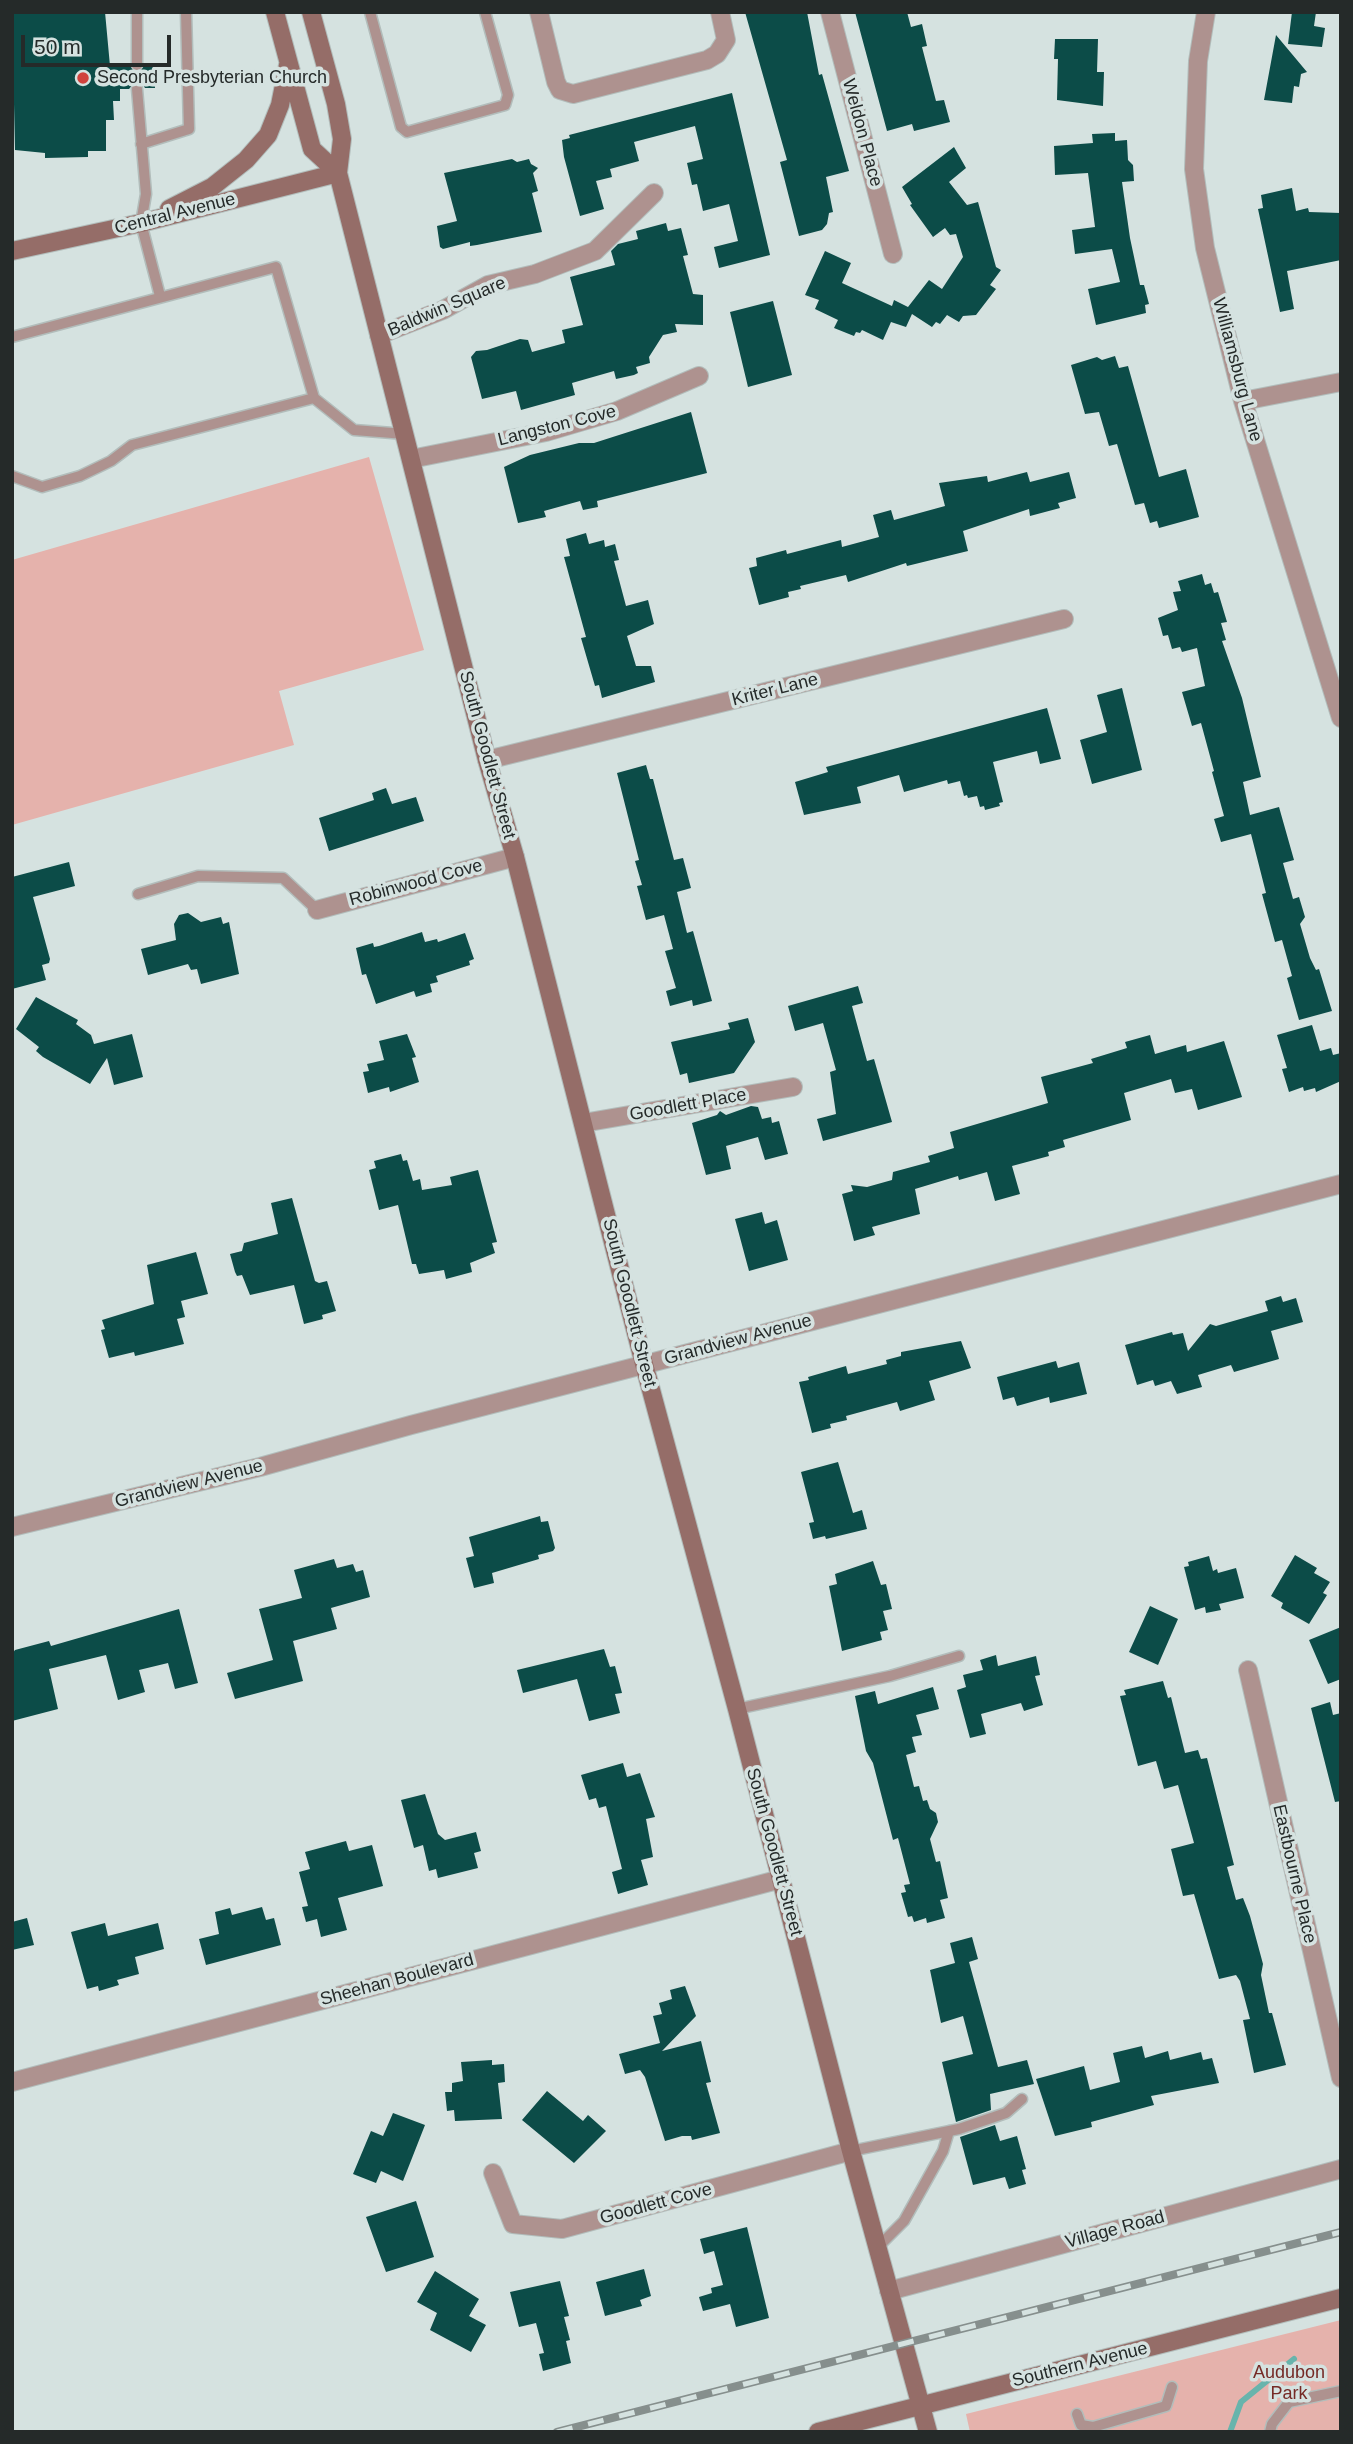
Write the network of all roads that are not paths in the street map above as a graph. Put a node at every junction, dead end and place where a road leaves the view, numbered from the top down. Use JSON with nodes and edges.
{"nodes":[{"id":1,"x":137,"y":12,"type":"edge"},
{"id":2,"x":186,"y":12,"type":"edge"},
{"id":3,"x":275,"y":12,"type":"edge"},
{"id":4,"x":311,"y":12,"type":"edge"},
{"id":5,"x":370,"y":12,"type":"edge"},
{"id":6,"x":485,"y":12,"type":"edge"},
{"id":7,"x":538,"y":12,"type":"edge"},
{"id":8,"x":720,"y":12,"type":"edge"},
{"id":9,"x":830,"y":12,"type":"edge"},
{"id":10,"x":1206,"y":12,"type":"edge"},
{"id":11,"x":137,"y":65,"type":"dead end"},
{"id":12,"x":288,"y":65,"type":"junction"},
{"id":13,"x":136,"y":89,"type":"dead end"},
{"id":14,"x":141,"y":144,"type":"junction"},
{"id":15,"x":338,"y":173,"type":"junction"},
{"id":16,"x":654,"y":193,"type":"dead end"},
{"id":17,"x":141,"y":223,"type":"junction"},
{"id":18,"x":12,"y":251,"type":"edge"},
{"id":19,"x":893,"y":254,"type":"dead end"},
{"id":20,"x":160,"y":296,"type":"junction"},
{"id":21,"x":379,"y":335,"type":"junction"},
{"id":22,"x":12,"y":337,"type":"edge"},
{"id":23,"x":699,"y":376,"type":"dead end"},
{"id":24,"x":1341,"y":382,"type":"edge"},
{"id":25,"x":314,"y":398,"type":"junction"},
{"id":26,"x":1243,"y":401,"type":"junction"},
{"id":27,"x":405,"y":435,"type":"junction"},
{"id":28,"x":411,"y":459,"type":"junction"},
{"id":29,"x":12,"y":476,"type":"edge"},
{"id":30,"x":1064,"y":619,"type":"dead end"},
{"id":31,"x":1341,"y":718,"type":"edge"},
{"id":32,"x":486,"y":760,"type":"junction"},
{"id":33,"x":515,"y":857,"type":"junction"},
{"id":34,"x":138,"y":894,"type":"dead end"},
{"id":35,"x":317,"y":910,"type":"joint"},
{"id":36,"x":793,"y":1087,"type":"dead end"},
{"id":37,"x":583,"y":1123,"type":"junction"},
{"id":38,"x":1341,"y":1184,"type":"edge"},
{"id":39,"x":644,"y":1364,"type":"junction"},
{"id":40,"x":12,"y":1527,"type":"edge"},
{"id":41,"x":959,"y":1656,"type":"dead end"},
{"id":42,"x":1248,"y":1670,"type":"dead end"},
{"id":43,"x":737,"y":1709,"type":"junction"},
{"id":44,"x":781,"y":1879,"type":"junction"},
{"id":45,"x":1341,"y":2078,"type":"edge"},
{"id":46,"x":12,"y":2082,"type":"edge"},
{"id":47,"x":1022,"y":2099,"type":"dead end"},
{"id":48,"x":949,"y":2131,"type":"junction"},
{"id":49,"x":850,"y":2151,"type":"junction"},
{"id":50,"x":1341,"y":2169,"type":"edge"},
{"id":51,"x":493,"y":2173,"type":"dead end"},
{"id":52,"x":877,"y":2248,"type":"junction"},
{"id":53,"x":889,"y":2291,"type":"junction"},
{"id":54,"x":1340,"y":2301,"type":"edge"},
{"id":55,"x":1172,"y":2387,"type":"dead end"},
{"id":56,"x":1341,"y":2391,"type":"edge"},
{"id":57,"x":920,"y":2407,"type":"junction"},
{"id":58,"x":1077,"y":2413,"type":"dead end"},
{"id":59,"x":818,"y":2432,"type":"edge"},
{"id":60,"x":928,"y":2432,"type":"edge"},
{"id":61,"x":1270,"y":2432,"type":"edge"}],
"edges":[{"from":1,"to":11,"type":"lane"},
{"from":2,"to":14,"type":"lane"},
{"from":3,"to":12,"type":"main road"},
{"from":4,"to":15,"type":"main road","name":"South Goodlett Street"},
{"from":5,"to":6,"type":"lane"},
{"from":7,"to":8,"type":"street"},
{"from":9,"to":19,"type":"street","name":"Weldon Place"},
{"from":10,"to":26,"type":"street","name":"Williamsburg Lane"},
{"from":12,"to":15,"type":"main road"},
{"from":12,"to":17,"type":"main road"},
{"from":13,"to":14,"type":"lane"},
{"from":14,"to":17,"type":"lane"},
{"from":15,"to":17,"type":"main road","name":"Central Avenue"},
{"from":15,"to":21,"type":"main road","name":"South Goodlett Street"},
{"from":16,"to":21,"type":"street","name":"Baldwin Square"},
{"from":17,"to":18,"type":"main road","name":"Central Avenue"},
{"from":17,"to":20,"type":"lane"},
{"from":20,"to":22,"type":"lane"},
{"from":20,"to":25,"type":"lane"},
{"from":21,"to":27,"type":"main road","name":"South Goodlett Street"},
{"from":23,"to":28,"type":"street","name":"Langston Cove"},
{"from":24,"to":26,"type":"street"},
{"from":25,"to":27,"type":"lane"},
{"from":25,"to":29,"type":"lane"},
{"from":26,"to":31,"type":"street","name":"Williamsburg Lane"},
{"from":27,"to":28,"type":"main road","name":"South Goodlett Street"},
{"from":28,"to":32,"type":"main road","name":"South Goodlett Street"},
{"from":30,"to":32,"type":"street","name":"Kriter Lane"},
{"from":32,"to":33,"type":"main road","name":"South Goodlett Street"},
{"from":33,"to":35,"type":"street","name":"Robinwood Cove"},
{"from":33,"to":37,"type":"main road","name":"South Goodlett Street"},
{"from":34,"to":35,"type":"lane"},
{"from":36,"to":37,"type":"street","name":"Goodlett Place"},
{"from":37,"to":39,"type":"main road","name":"South Goodlett Street"},
{"from":38,"to":39,"type":"street","name":"Grandview Avenue"},
{"from":39,"to":40,"type":"street","name":"Grandview Avenue"},
{"from":39,"to":43,"type":"main road","name":"South Goodlett Street"},
{"from":41,"to":43,"type":"lane"},
{"from":42,"to":45,"type":"street","name":"Eastbourne Place"},
{"from":43,"to":44,"type":"main road","name":"South Goodlett Street"},
{"from":44,"to":46,"type":"street","name":"Sheehan Boulevard"},
{"from":44,"to":49,"type":"main road","name":"South Goodlett Street"},
{"from":47,"to":48,"type":"lane"},
{"from":48,"to":49,"type":"lane"},
{"from":48,"to":52,"type":"lane"},
{"from":49,"to":51,"type":"street","name":"Goodlett Cove"},
{"from":49,"to":52,"type":"main road","name":"South Goodlett Street"},
{"from":50,"to":53,"type":"street","name":"Village Road"},
{"from":52,"to":53,"type":"main road","name":"South Goodlett Street"},
{"from":53,"to":57,"type":"main road","name":"South Goodlett Street"},
{"from":54,"to":57,"type":"main road","name":"Southern Avenue"},
{"from":55,"to":58,"type":"lane"},
{"from":56,"to":61,"type":"lane"},
{"from":57,"to":59,"type":"main road","name":"Southern Avenue"},
{"from":57,"to":60,"type":"main road","name":"South Goodlett Street"}]}
